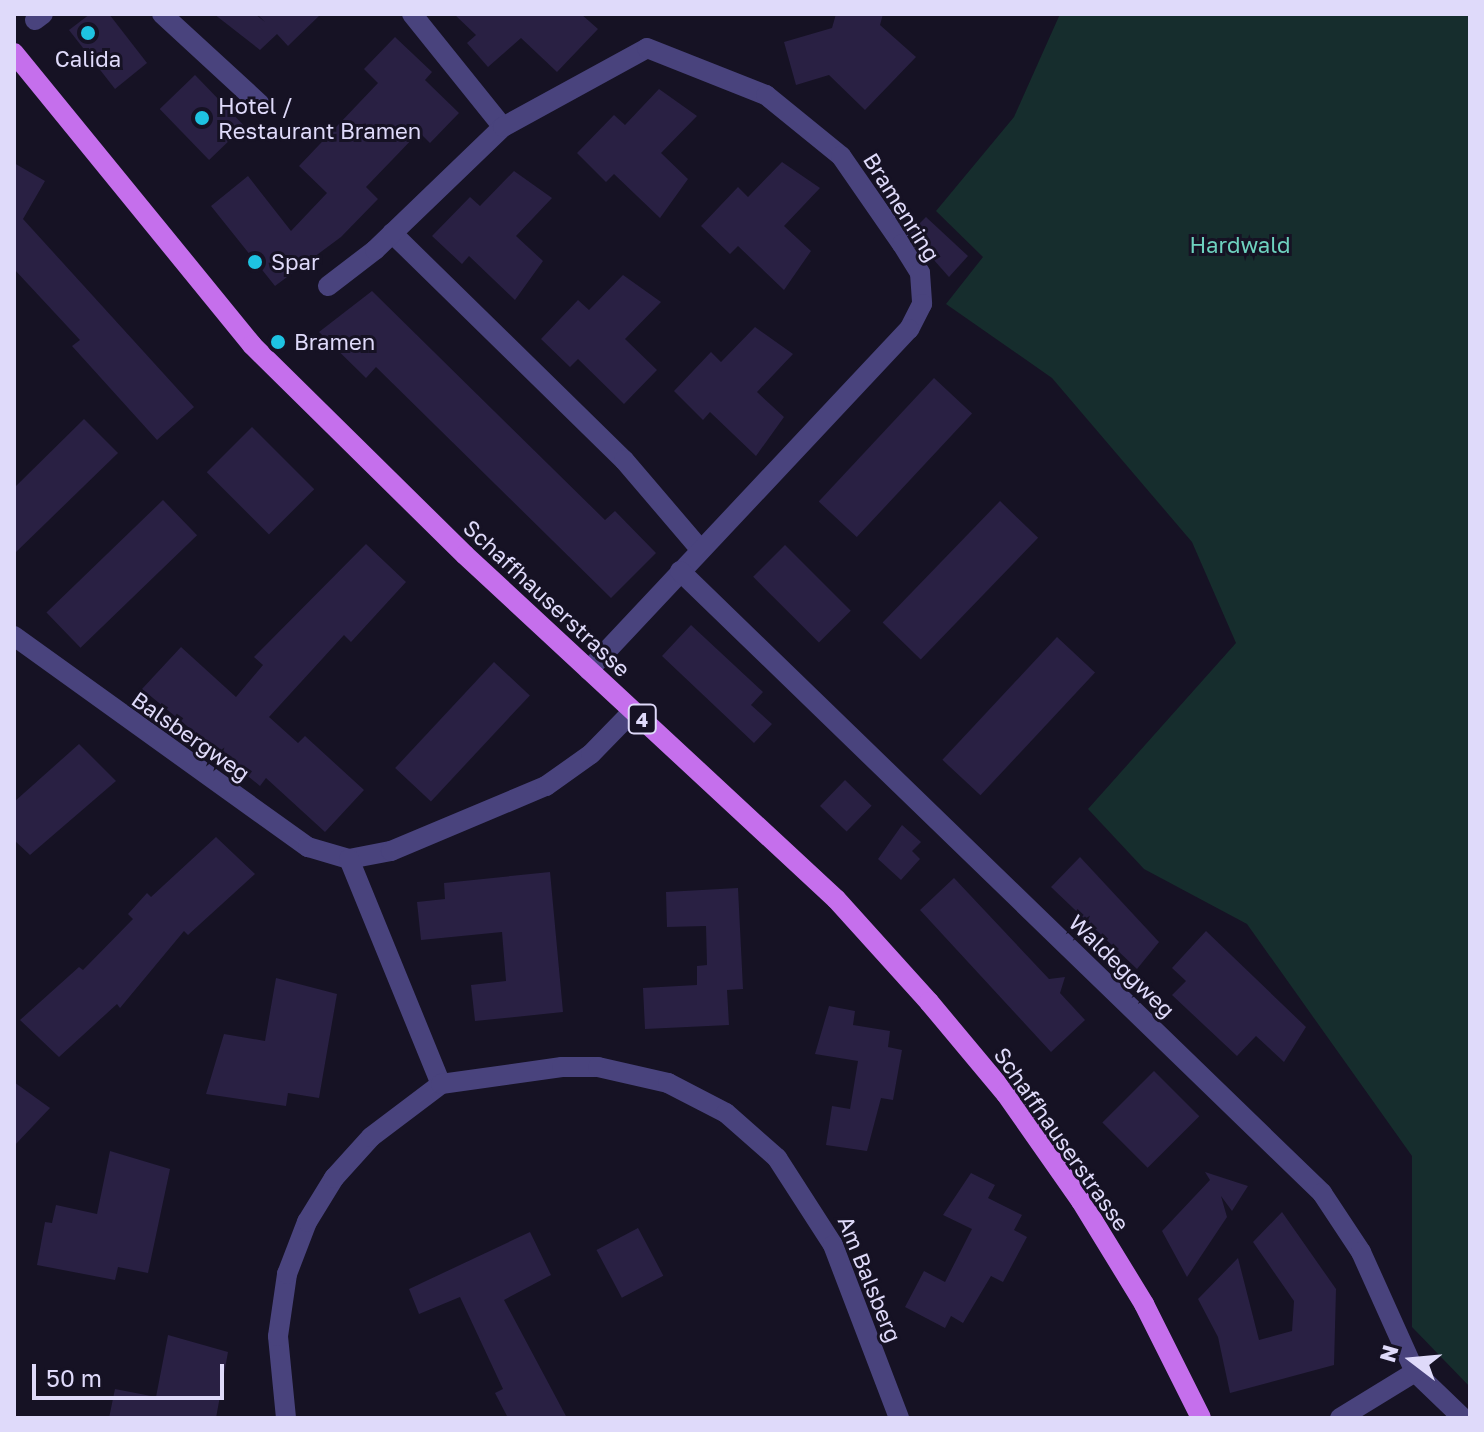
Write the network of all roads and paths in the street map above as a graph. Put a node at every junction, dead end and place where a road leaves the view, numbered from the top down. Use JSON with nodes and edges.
{"nodes":[{"id":1,"x":162,"y":14,"type":"edge"},
{"id":2,"x":412,"y":14,"type":"edge"},
{"id":3,"x":17,"y":64,"type":"edge"},
{"id":4,"x":260,"y":104,"type":"dead end"},
{"id":5,"x":503,"y":127,"type":"junction"},
{"id":6,"x":392,"y":233,"type":"junction"},
{"id":7,"x":328,"y":286,"type":"dead end"},
{"id":8,"x":701,"y":550,"type":"junction"},
{"id":9,"x":680,"y":571,"type":"junction"},
{"id":10,"x":14,"y":636,"type":"edge"},
{"id":11,"x":589,"y":670,"type":"junction"},
{"id":12,"x":633,"y":711,"type":"junction"},
{"id":13,"x":349,"y":859,"type":"junction"},
{"id":14,"x":441,"y":1084,"type":"junction"},
{"id":15,"x":1415,"y":1372,"type":"junction"},
{"id":16,"x":286,"y":1418,"type":"edge"},
{"id":17,"x":899,"y":1418,"type":"edge"},
{"id":18,"x":1201,"y":1418,"type":"edge"},
{"id":19,"x":1340,"y":1418,"type":"edge"},
{"id":20,"x":1463,"y":1418,"type":"edge"}],
"edges":[{"from":1,"to":4,"type":"street"},
{"from":2,"to":5,"type":"street"},
{"from":3,"to":11,"type":"main road","name":"Schaffhauserstrasse","number":"4"},
{"from":5,"to":6,"type":"street","name":"Bramenring"},
{"from":5,"to":8,"type":"street","name":"Bramenring"},
{"from":6,"to":7,"type":"street","name":"Bramenring"},
{"from":6,"to":8,"type":"street"},
{"from":8,"to":9,"type":"street","name":"Bramenring"},
{"from":9,"to":11,"type":"street","name":"Bramenring"},
{"from":9,"to":15,"type":"street","name":"Waldeggweg"},
{"from":10,"to":13,"type":"street","name":"Balsbergweg"},
{"from":11,"to":12,"type":"main road","name":"Schaffhauserstrasse","number":"4"},
{"from":12,"to":13,"type":"street","name":"Balsbergweg"},
{"from":12,"to":18,"type":"main road","name":"Schaffhauserstrasse","number":"4"},
{"from":13,"to":14,"type":"street"},
{"from":14,"to":16,"type":"street","name":"Am Balsberg"},
{"from":14,"to":17,"type":"street","name":"Am Balsberg"},
{"from":15,"to":19,"type":"street"},
{"from":15,"to":20,"type":"street"}]}
